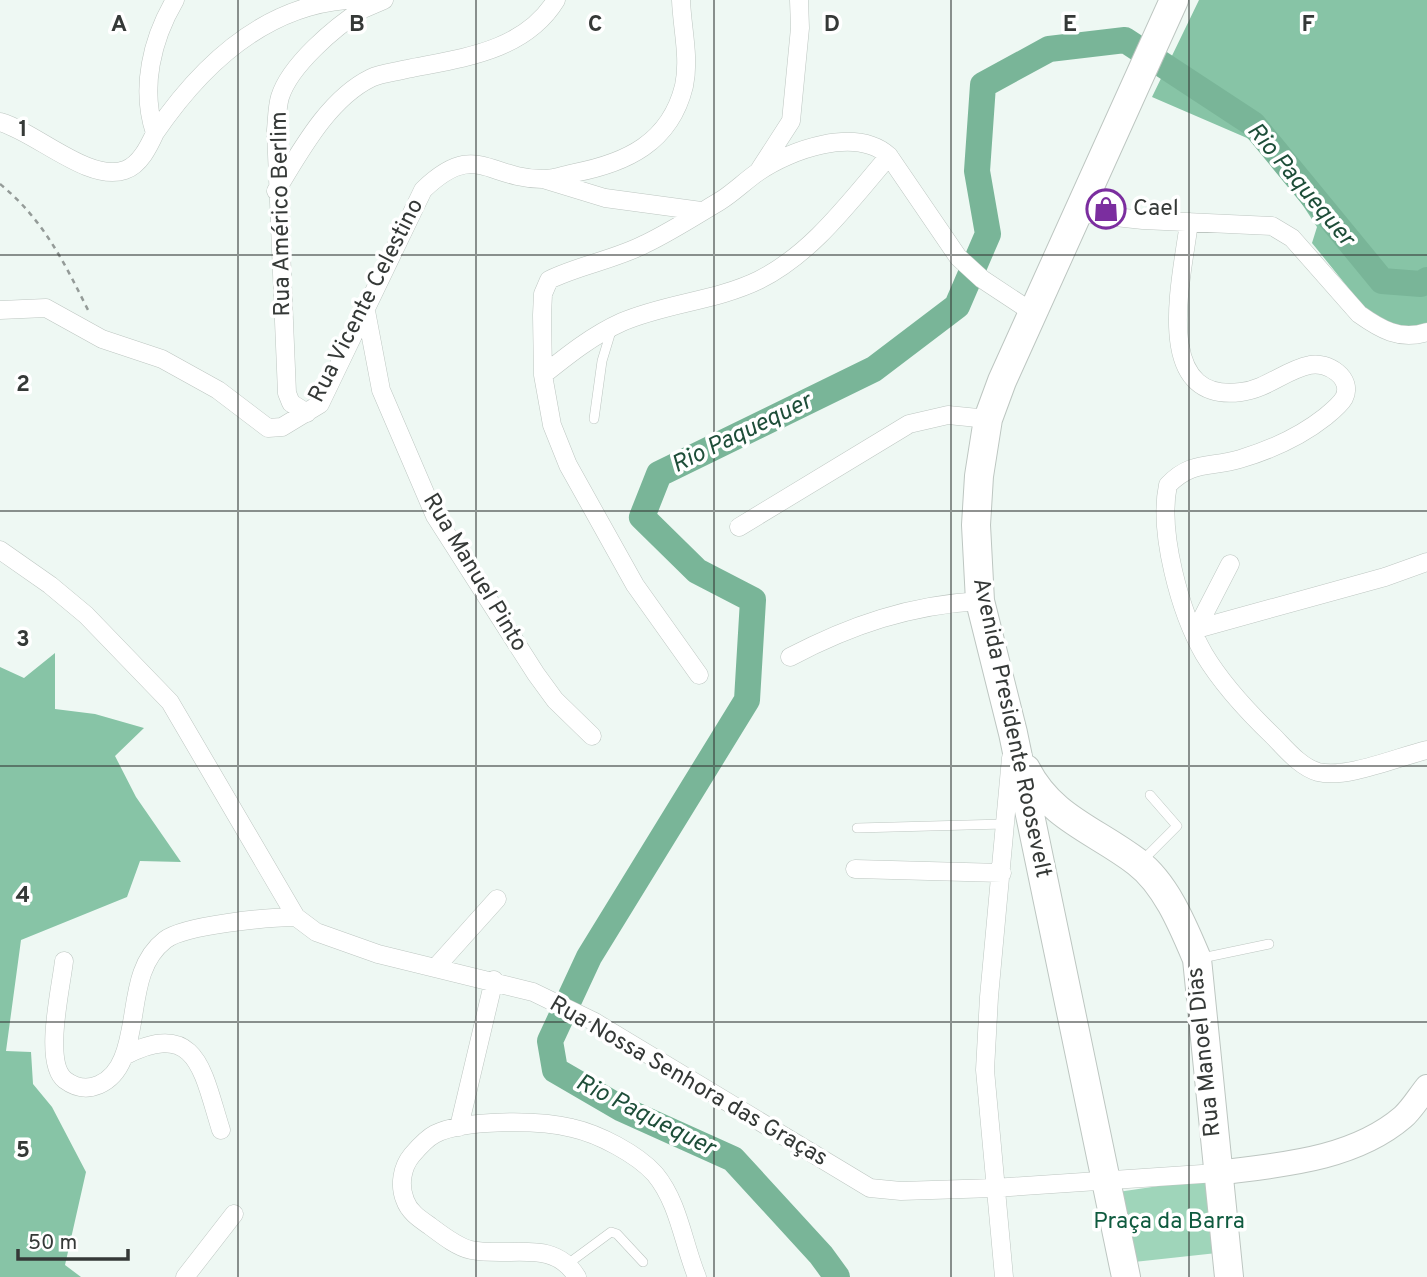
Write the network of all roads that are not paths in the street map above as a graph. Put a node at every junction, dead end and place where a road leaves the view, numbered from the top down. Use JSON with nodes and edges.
{"nodes":[{"id":1,"x":176,"y":0,"type":"edge"},
{"id":2,"x":346,"y":0,"type":"edge"},
{"id":3,"x":384,"y":0,"type":"edge"},
{"id":4,"x":556,"y":0,"type":"edge"},
{"id":5,"x":681,"y":0,"type":"edge"},
{"id":6,"x":799,"y":0,"type":"edge"},
{"id":7,"x":1174,"y":0,"type":"edge"},
{"id":8,"x":359,"y":5,"type":"edge"},
{"id":9,"x":0,"y":122,"type":"edge"},
{"id":10,"x":155,"y":133,"type":"junction"},
{"id":11,"x":889,"y":156,"type":"junction"},
{"id":12,"x":759,"y":171,"type":"junction"},
{"id":13,"x":542,"y":179,"type":"junction"},
{"id":14,"x":276,"y":192,"type":"junction"},
{"id":15,"x":701,"y":211,"type":"junction"},
{"id":16,"x":1078,"y":213,"type":"junction"},
{"id":17,"x":1189,"y":222,"type":"junction"},
{"id":18,"x":0,"y":310,"type":"edge"},
{"id":19,"x":366,"y":311,"type":"junction"},
{"id":20,"x":1032,"y":312,"type":"junction"},
{"id":21,"x":613,"y":327,"type":"junction"},
{"id":22,"x":1427,"y":332,"type":"edge"},
{"id":23,"x":543,"y":375,"type":"junction"},
{"id":24,"x":307,"y":413,"type":"junction"},
{"id":25,"x":594,"y":419,"type":"dead end"},
{"id":26,"x":988,"y":419,"type":"junction"},
{"id":27,"x":739,"y":527,"type":"dead end"},
{"id":28,"x":0,"y":550,"type":"edge"},
{"id":29,"x":1427,"y":562,"type":"edge"},
{"id":30,"x":1230,"y":564,"type":"dead end"},
{"id":31,"x":980,"y":601,"type":"junction"},
{"id":32,"x":1195,"y":629,"type":"junction"},
{"id":33,"x":790,"y":657,"type":"dead end"},
{"id":34,"x":699,"y":676,"type":"dead end"},
{"id":35,"x":1013,"y":733,"type":"junction"},
{"id":36,"x":592,"y":737,"type":"dead end"},
{"id":37,"x":1427,"y":750,"type":"edge"},
{"id":38,"x":1150,"y":796,"type":"dead end"},
{"id":39,"x":1072,"y":821,"type":"junction"},
{"id":40,"x":1004,"y":824,"type":"junction"},
{"id":41,"x":857,"y":828,"type":"dead end"},
{"id":42,"x":1036,"y":845,"type":"junction"},
{"id":43,"x":1139,"y":863,"type":"junction"},
{"id":44,"x":855,"y":869,"type":"dead end"},
{"id":45,"x":1002,"y":873,"type":"junction"},
{"id":46,"x":498,"y":899,"type":"dead end"},
{"id":47,"x":296,"y":917,"type":"junction"},
{"id":48,"x":1269,"y":944,"type":"dead end"},
{"id":49,"x":1197,"y":959,"type":"junction"},
{"id":50,"x":64,"y":961,"type":"dead end"},
{"id":51,"x":436,"y":967,"type":"junction"},
{"id":52,"x":494,"y":980,"type":"junction"},
{"id":53,"x":124,"y":1056,"type":"junction"},
{"id":54,"x":1427,"y":1087,"type":"edge"},
{"id":55,"x":459,"y":1127,"type":"junction"},
{"id":56,"x":221,"y":1130,"type":"dead end"},
{"id":57,"x":1217,"y":1173,"type":"junction"},
{"id":58,"x":1105,"y":1181,"type":"junction"},
{"id":59,"x":994,"y":1188,"type":"junction"},
{"id":60,"x":234,"y":1214,"type":"dead end"},
{"id":61,"x":643,"y":1262,"type":"dead end"},
{"id":62,"x":573,"y":1270,"type":"edge"},
{"id":63,"x":185,"y":1277,"type":"edge"},
{"id":64,"x":697,"y":1277,"type":"edge"},
{"id":65,"x":1004,"y":1277,"type":"edge"},
{"id":66,"x":1126,"y":1277,"type":"edge"},
{"id":67,"x":1229,"y":1277,"type":"edge"}],
"edges":[{"from":1,"to":10,"type":"street"},
{"from":2,"to":10,"type":"street"},
{"from":3,"to":8,"type":"street","name":"Rua Américo Berlim"},
{"from":4,"to":14,"type":"street"},
{"from":5,"to":13,"type":"street","name":"Rua Vicente Celestino"},
{"from":6,"to":12,"type":"street"},
{"from":7,"to":16,"type":"main road","name":"Avenida Presidente Roosevelt"},
{"from":8,"to":14,"type":"street","name":"Rua Américo Berlim"},
{"from":9,"to":10,"type":"street"},
{"from":11,"to":12,"type":"street"},
{"from":11,"to":20,"type":"street"},
{"from":11,"to":21,"type":"street"},
{"from":12,"to":15,"type":"street"},
{"from":13,"to":15,"type":"street","name":"Rua Vicente Celestino"},
{"from":13,"to":19,"type":"street","name":"Rua Vicente Celestino"},
{"from":14,"to":24,"type":"street","name":"Rua Américo Berlim"},
{"from":15,"to":23,"type":"street"},
{"from":16,"to":17,"type":"street"},
{"from":16,"to":20,"type":"main road","name":"Avenida Presidente Roosevelt"},
{"from":17,"to":22,"type":"street"},
{"from":17,"to":32,"type":"street"},
{"from":18,"to":24,"type":"street"},
{"from":19,"to":24,"type":"street","name":"Rua Vicente Celestino"},
{"from":19,"to":36,"type":"street","name":"Rua Manuel Pinto"},
{"from":20,"to":26,"type":"main road","name":"Avenida Presidente Roosevelt"},
{"from":21,"to":23,"type":"street"},
{"from":21,"to":25,"type":"lane"},
{"from":23,"to":34,"type":"street"},
{"from":26,"to":27,"type":"street"},
{"from":26,"to":31,"type":"main road","name":"Avenida Presidente Roosevelt"},
{"from":28,"to":47,"type":"street","name":"Rua Nossa Senhora das Graças"},
{"from":29,"to":32,"type":"street"},
{"from":30,"to":32,"type":"street"},
{"from":31,"to":33,"type":"street"},
{"from":31,"to":35,"type":"main road","name":"Avenida Presidente Roosevelt"},
{"from":32,"to":37,"type":"street"},
{"from":35,"to":39,"type":"main road","name":"Rua Manoel Dias"},
{"from":35,"to":40,"type":"street"},
{"from":35,"to":42,"type":"main road","name":"Avenida Presidente Roosevelt"},
{"from":38,"to":43,"type":"lane"},
{"from":39,"to":42,"type":"main road"},
{"from":39,"to":43,"type":"main road","name":"Rua Manoel Dias"},
{"from":40,"to":41,"type":"lane"},
{"from":40,"to":45,"type":"street"},
{"from":42,"to":58,"type":"main road","name":"Avenida Presidente Roosevelt"},
{"from":43,"to":49,"type":"main road","name":"Rua Manoel Dias"},
{"from":44,"to":45,"type":"street"},
{"from":45,"to":59,"type":"street"},
{"from":46,"to":51,"type":"street"},
{"from":47,"to":51,"type":"street","name":"Rua Nossa Senhora das Graças"},
{"from":47,"to":53,"type":"street"},
{"from":48,"to":49,"type":"lane"},
{"from":49,"to":57,"type":"main road","name":"Rua Manoel Dias"},
{"from":50,"to":53,"type":"street"},
{"from":51,"to":52,"type":"street","name":"Rua Nossa Senhora das Graças"},
{"from":52,"to":55,"type":"street"},
{"from":52,"to":59,"type":"street","name":"Rua Nossa Senhora das Graças"},
{"from":53,"to":56,"type":"street"},
{"from":54,"to":57,"type":"main road"},
{"from":55,"to":62,"type":"street"},
{"from":55,"to":64,"type":"street"},
{"from":57,"to":58,"type":"street","name":"Rua Nossa Senhora das Graças"},
{"from":57,"to":67,"type":"main road","name":"Rua Manoel Dias"},
{"from":58,"to":59,"type":"street","name":"Rua Nossa Senhora das Graças"},
{"from":58,"to":66,"type":"main road","name":"Avenida Presidente Roosevelt"},
{"from":59,"to":65,"type":"street"},
{"from":60,"to":63,"type":"street"},
{"from":61,"to":62,"type":"lane"}]}
